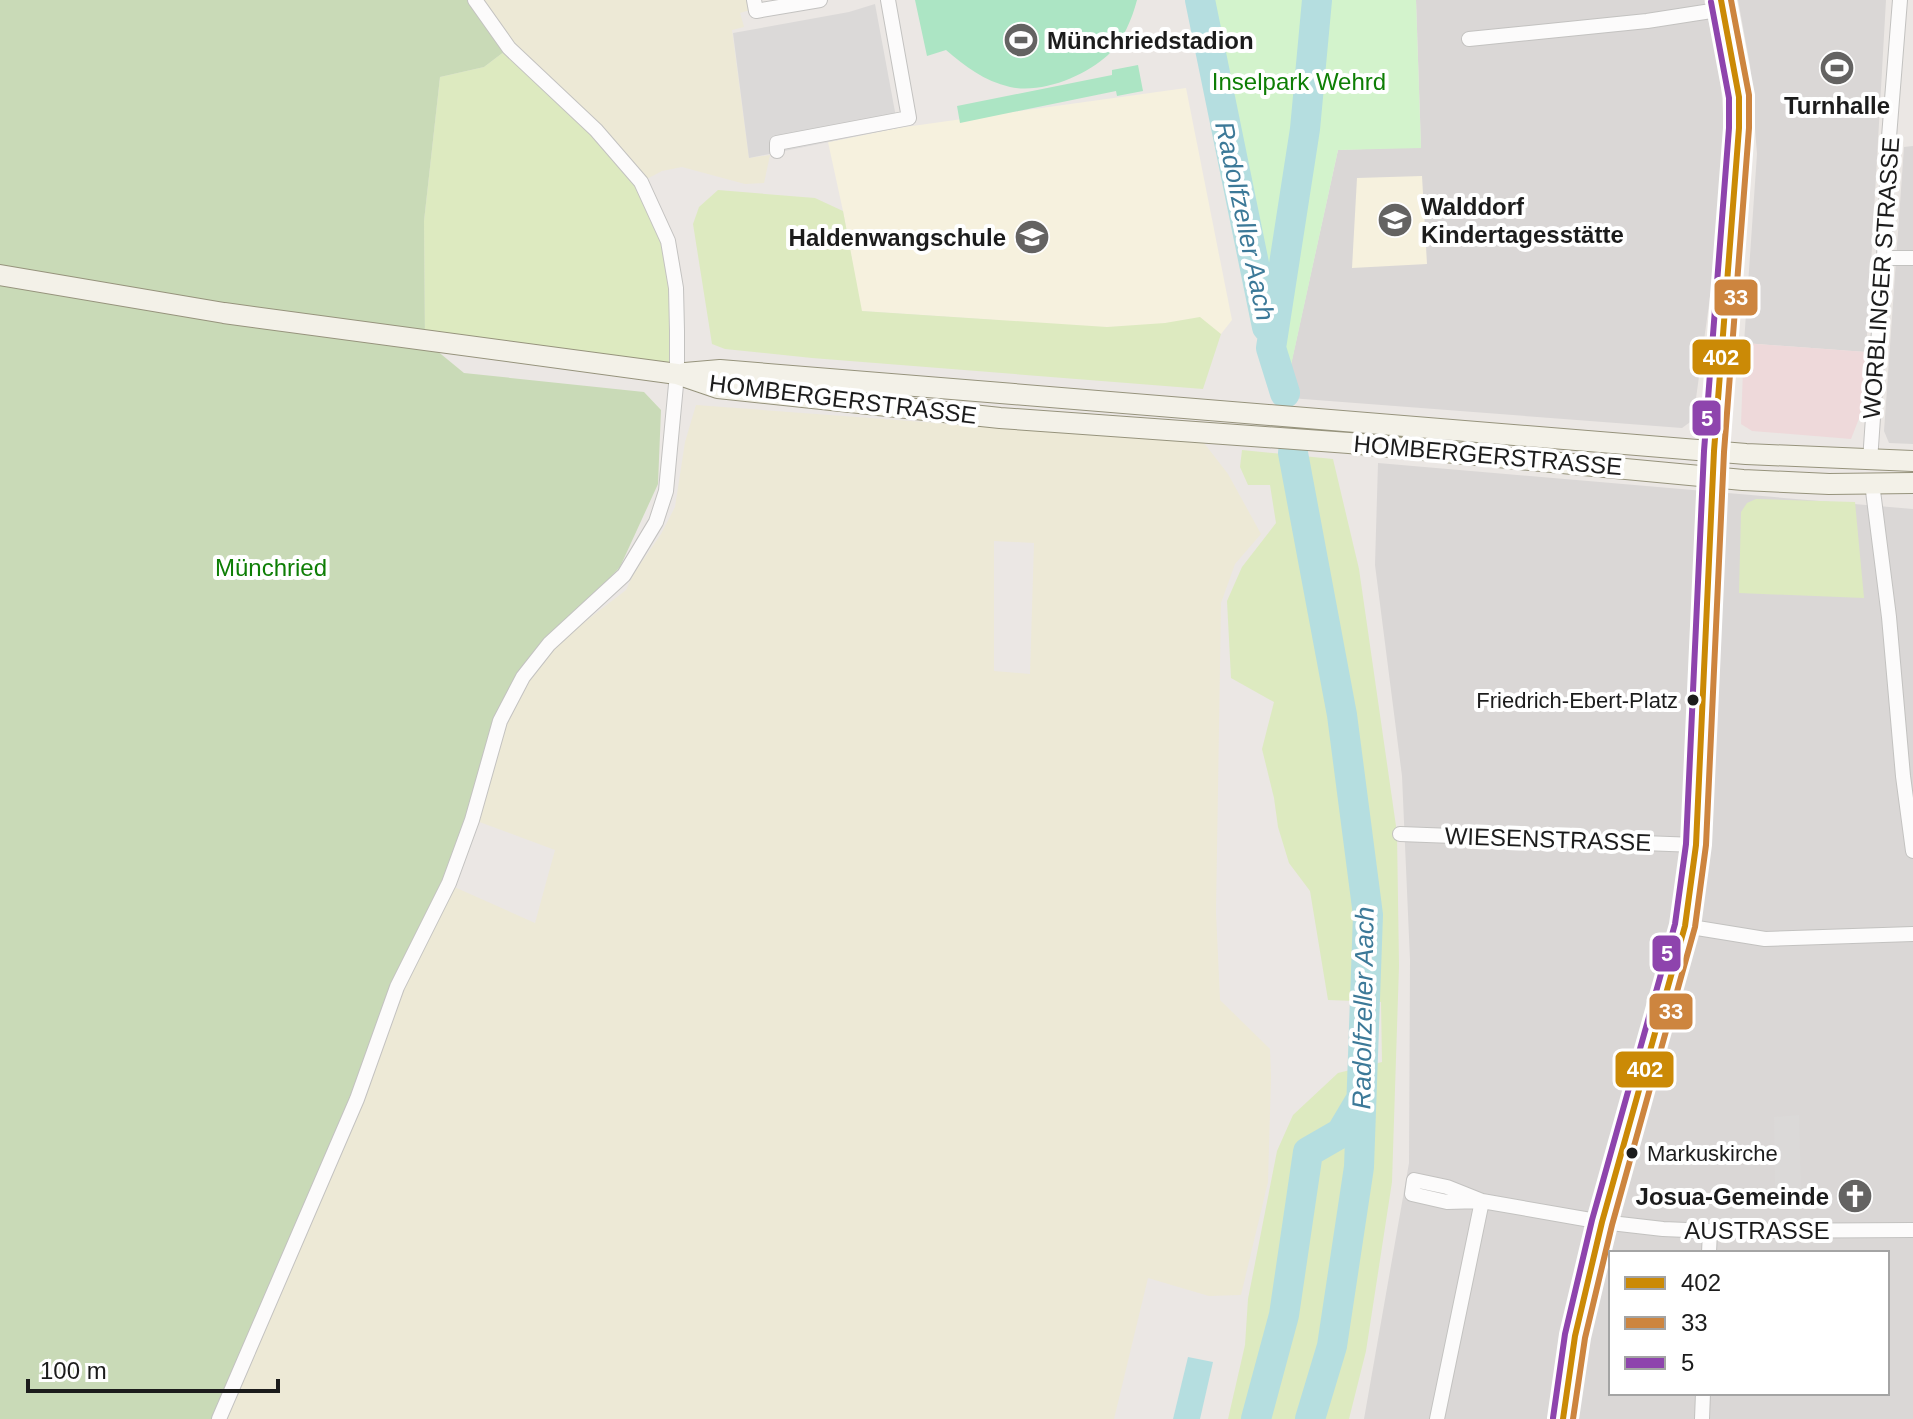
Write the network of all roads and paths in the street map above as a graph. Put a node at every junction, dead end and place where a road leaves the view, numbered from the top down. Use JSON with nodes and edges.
{"nodes":[{"id":1,"x":475,"y":0,"type":"edge"},
{"id":2,"x":754,"y":0,"type":"edge"},
{"id":3,"x":820,"y":0,"type":"edge"},
{"id":4,"x":888,"y":0,"type":"edge"},
{"id":5,"x":1900,"y":0,"type":"edge"},
{"id":6,"x":1722,"y":4,"type":"edge"},
{"id":7,"x":1469,"y":39,"type":"dead end"},
{"id":8,"x":777,"y":151,"type":"dead end"},
{"id":9,"x":1884,"y":258,"type":"junction"},
{"id":10,"x":1913,"y":258,"type":"edge"},
{"id":11,"x":0,"y":275,"type":"edge"},
{"id":12,"x":677,"y":374,"type":"junction"},
{"id":13,"x":1714,"y":451,"type":"junction"},
{"id":14,"x":1870,"y":461,"type":"junction"},
{"id":15,"x":1913,"y":461,"type":"edge"},
{"id":16,"x":1713,"y":476,"type":"junction"},
{"id":17,"x":1872,"y":483,"type":"junction"},
{"id":18,"x":1913,"y":483,"type":"edge"},
{"id":19,"x":1912,"y":820,"type":"edge"},
{"id":20,"x":1400,"y":834,"type":"dead end"},
{"id":21,"x":1696,"y":845,"type":"junction"},
{"id":22,"x":1913,"y":851,"type":"edge"},
{"id":23,"x":1685,"y":926,"type":"junction"},
{"id":24,"x":1913,"y":934,"type":"edge"},
{"id":25,"x":1602,"y":1222,"type":"junction"},
{"id":26,"x":1913,"y":1230,"type":"edge"},
{"id":27,"x":1710,"y":1231,"type":"junction"},
{"id":28,"x":1709,"y":1251,"type":"edge"},
{"id":29,"x":1703,"y":1395,"type":"edge"},
{"id":30,"x":219,"y":1419,"type":"edge"},
{"id":31,"x":1437,"y":1419,"type":"edge"},
{"id":32,"x":1563,"y":1419,"type":"edge"},
{"id":33,"x":1702,"y":1419,"type":"edge"}],
"edges":[{"from":1,"to":12,"type":"street"},
{"from":2,"to":3,"type":"street"},
{"from":4,"to":8,"type":"street"},
{"from":5,"to":9,"type":"street","name":"WORBLINGER STRASSE"},
{"from":6,"to":7,"type":"street"},
{"from":6,"to":13,"type":"main road"},
{"from":9,"to":10,"type":"street"},
{"from":9,"to":14,"type":"street","name":"WORBLINGER STRASSE"},
{"from":11,"to":12,"type":"main road"},
{"from":12,"to":13,"type":"main road","name":"HOMBERGERSTRASSE"},
{"from":12,"to":16,"type":"main road","name":"HOMBERGERSTRASSE"},
{"from":12,"to":30,"type":"street"},
{"from":13,"to":14,"type":"main road"},
{"from":13,"to":16,"type":"main road"},
{"from":14,"to":15,"type":"main road"},
{"from":16,"to":17,"type":"main road"},
{"from":16,"to":21,"type":"main road"},
{"from":17,"to":18,"type":"main road"},
{"from":17,"to":19,"type":"street"},
{"from":19,"to":22,"type":"street"},
{"from":20,"to":21,"type":"street","name":"WIESENSTRASSE"},
{"from":21,"to":23,"type":"main road"},
{"from":23,"to":24,"type":"street"},
{"from":23,"to":25,"type":"main road"},
{"from":25,"to":27,"type":"street","name":"AUSTRASSE"},
{"from":25,"to":31,"type":"street","name":"AUSTRASSE"},
{"from":25,"to":32,"type":"main road"},
{"from":26,"to":27,"type":"street","name":"AUSTRASSE"},
{"from":27,"to":28,"type":"street"},
{"from":29,"to":33,"type":"street"}]}
